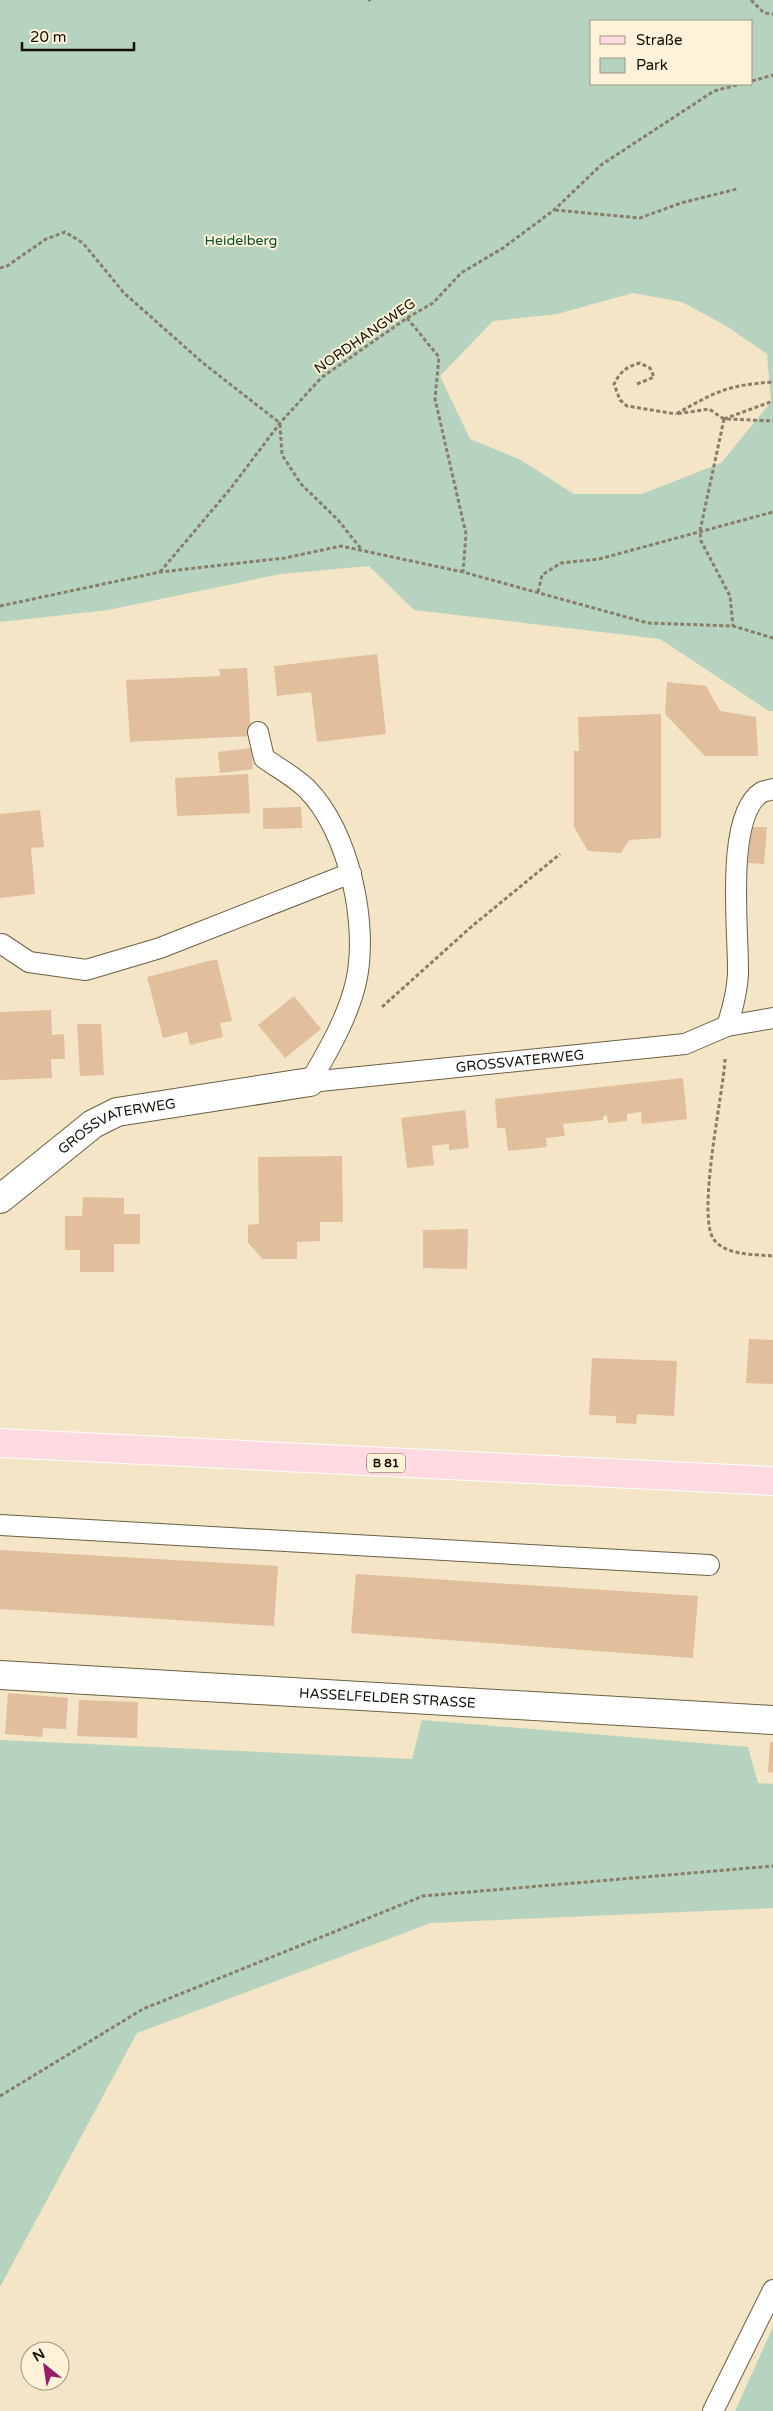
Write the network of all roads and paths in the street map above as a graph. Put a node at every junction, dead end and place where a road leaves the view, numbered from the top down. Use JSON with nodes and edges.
{"nodes":[{"id":1,"x":751,"y":0,"type":"edge"},
{"id":2,"x":773,"y":14,"type":"edge"},
{"id":3,"x":773,"y":74,"type":"edge"},
{"id":4,"x":753,"y":81,"type":"edge"},
{"id":5,"x":737,"y":85,"type":"edge"},
{"id":6,"x":737,"y":189,"type":"dead end"},
{"id":7,"x":554,"y":210,"type":"junction"},
{"id":8,"x":0,"y":268,"type":"edge"},
{"id":9,"x":407,"y":318,"type":"junction"},
{"id":10,"x":773,"y":382,"type":"edge"},
{"id":11,"x":637,"y":384,"type":"dead end"},
{"id":12,"x":773,"y":401,"type":"edge"},
{"id":13,"x":676,"y":414,"type":"junction"},
{"id":14,"x":724,"y":419,"type":"junction"},
{"id":15,"x":773,"y":422,"type":"edge"},
{"id":16,"x":280,"y":423,"type":"junction"},
{"id":17,"x":773,"y":512,"type":"edge"},
{"id":18,"x":700,"y":531,"type":"junction"},
{"id":19,"x":362,"y":551,"type":"junction"},
{"id":20,"x":160,"y":572,"type":"junction"},
{"id":21,"x":463,"y":572,"type":"junction"},
{"id":22,"x":538,"y":592,"type":"junction"},
{"id":23,"x":0,"y":606,"type":"edge"},
{"id":24,"x":733,"y":626,"type":"junction"},
{"id":25,"x":773,"y":638,"type":"edge"},
{"id":26,"x":258,"y":732,"type":"dead end"},
{"id":27,"x":773,"y":789,"type":"edge"},
{"id":28,"x":560,"y":854,"type":"dead end"},
{"id":29,"x":350,"y":873,"type":"junction"},
{"id":30,"x":2,"y":944,"type":"dead end"},
{"id":31,"x":378,"y":1012,"type":"dead end"},
{"id":32,"x":773,"y":1018,"type":"edge"},
{"id":33,"x":727,"y":1026,"type":"junction"},
{"id":34,"x":310,"y":1082,"type":"junction"},
{"id":35,"x":0,"y":1198,"type":"edge"},
{"id":36,"x":773,"y":1256,"type":"edge"},
{"id":37,"x":0,"y":1443,"type":"edge"},
{"id":38,"x":773,"y":1481,"type":"edge"},
{"id":39,"x":0,"y":1526,"type":"edge"},
{"id":40,"x":709,"y":1565,"type":"dead end"},
{"id":41,"x":0,"y":1675,"type":"edge"},
{"id":42,"x":773,"y":1720,"type":"edge"},
{"id":43,"x":773,"y":1866,"type":"edge"},
{"id":44,"x":0,"y":2096,"type":"edge"},
{"id":45,"x":773,"y":2290,"type":"edge"},
{"id":46,"x":713,"y":2411,"type":"edge"}],
"edges":[{"from":1,"to":2,"type":"path"},
{"from":3,"to":4,"type":"path"},
{"from":5,"to":7,"type":"path","name":"NORDHANGWEG"},
{"from":6,"to":7,"type":"path"},
{"from":7,"to":9,"type":"path","name":"NORDHANGWEG"},
{"from":8,"to":16,"type":"path"},
{"from":9,"to":16,"type":"path","name":"NORDHANGWEG"},
{"from":9,"to":21,"type":"path"},
{"from":10,"to":13,"type":"path"},
{"from":11,"to":13,"type":"path"},
{"from":12,"to":14,"type":"path"},
{"from":13,"to":14,"type":"path"},
{"from":14,"to":15,"type":"path"},
{"from":14,"to":18,"type":"path"},
{"from":16,"to":19,"type":"path"},
{"from":16,"to":20,"type":"path","name":"NORDHANGWEG"},
{"from":17,"to":18,"type":"path"},
{"from":18,"to":22,"type":"path"},
{"from":18,"to":24,"type":"path"},
{"from":19,"to":20,"type":"path"},
{"from":19,"to":21,"type":"path"},
{"from":20,"to":23,"type":"path"},
{"from":21,"to":22,"type":"path"},
{"from":22,"to":24,"type":"path"},
{"from":24,"to":25,"type":"path"},
{"from":26,"to":29,"type":"lane"},
{"from":27,"to":33,"type":"lane"},
{"from":28,"to":31,"type":"path"},
{"from":29,"to":30,"type":"lane"},
{"from":29,"to":34,"type":"lane"},
{"from":32,"to":33,"type":"lane","name":"GROSSVATERWEG"},
{"from":33,"to":34,"type":"lane","name":"GROSSVATERWEG"},
{"from":33,"to":36,"type":"path"},
{"from":34,"to":35,"type":"street","name":"GROSSVATERWEG"},
{"from":37,"to":38,"type":"main road","number":"B 81"},
{"from":39,"to":40,"type":"lane"},
{"from":41,"to":42,"type":"street","name":"HASSELFELDER STRASSE"},
{"from":43,"to":44,"type":"path"},
{"from":45,"to":46,"type":"lane"}]}
